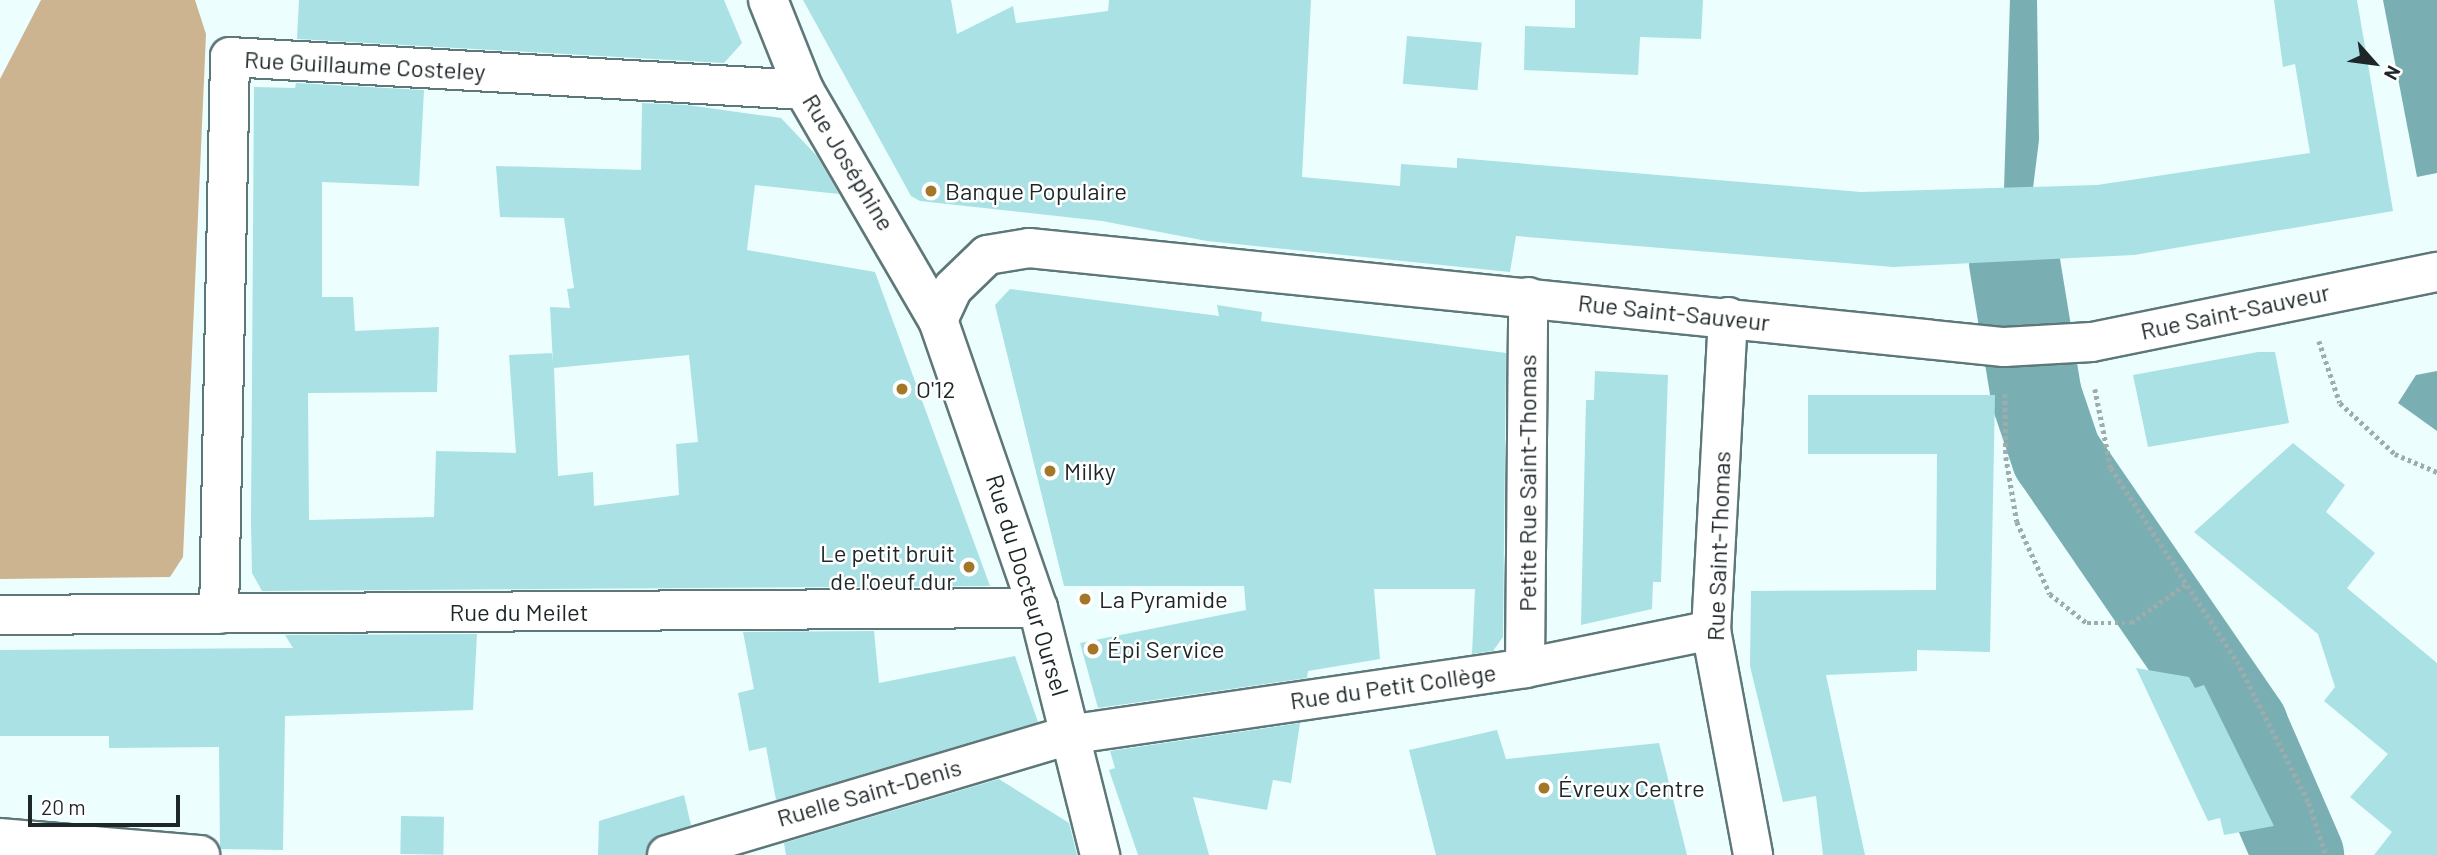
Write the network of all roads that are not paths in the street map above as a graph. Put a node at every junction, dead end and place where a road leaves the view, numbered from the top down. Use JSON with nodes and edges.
{"nodes":[{"id":1,"x":768,"y":0,"type":"edge"},
{"id":2,"x":804,"y":90,"type":"junction"},
{"id":3,"x":2426,"y":274,"type":"edge"},
{"id":4,"x":1528,"y":297,"type":"junction"},
{"id":5,"x":1728,"y":317,"type":"junction"},
{"id":6,"x":938,"y":320,"type":"junction"},
{"id":7,"x":1038,"y":608,"type":"junction"},
{"id":8,"x":219,"y":614,"type":"junction"},
{"id":9,"x":0,"y":615,"type":"edge"},
{"id":10,"x":1711,"y":630,"type":"junction"},
{"id":11,"x":1525,"y":668,"type":"junction"},
{"id":12,"x":1074,"y":734,"type":"junction"},
{"id":13,"x":0,"y":838,"type":"edge"},
{"id":14,"x":200,"y":855,"type":"edge"},
{"id":15,"x":667,"y":855,"type":"edge"},
{"id":16,"x":1100,"y":855,"type":"edge"},
{"id":17,"x":1753,"y":855,"type":"edge"}],
"edges":[{"from":1,"to":2,"type":"street","name":"Rue Joséphine"},
{"from":2,"to":6,"type":"street","name":"Rue Joséphine"},
{"from":2,"to":8,"type":"street","name":"Rue Guillaume Costeley"},
{"from":3,"to":5,"type":"street","name":"Rue Saint-Sauveur"},
{"from":4,"to":5,"type":"street","name":"Rue Saint-Sauveur"},
{"from":4,"to":6,"type":"street","name":"Rue Saint-Sauveur"},
{"from":4,"to":11,"type":"street","name":"Petite Rue Saint-Thomas"},
{"from":5,"to":10,"type":"street","name":"Rue Saint-Thomas"},
{"from":6,"to":7,"type":"street","name":"Rue du Docteur Oursel"},
{"from":7,"to":8,"type":"street","name":"Rue du Meilet"},
{"from":7,"to":12,"type":"street","name":"Rue du Docteur Oursel"},
{"from":8,"to":9,"type":"street","name":"Rue du Meilet"},
{"from":10,"to":11,"type":"street","name":"Rue du Petit Collège"},
{"from":10,"to":17,"type":"street","name":"Rue Saint-Thomas"},
{"from":11,"to":12,"type":"street","name":"Rue du Petit Collège"},
{"from":12,"to":15,"type":"street","name":"Ruelle Saint-Denis"},
{"from":12,"to":16,"type":"street","name":"Rue du Docteur Oursel"},
{"from":13,"to":14,"type":"street"}]}
